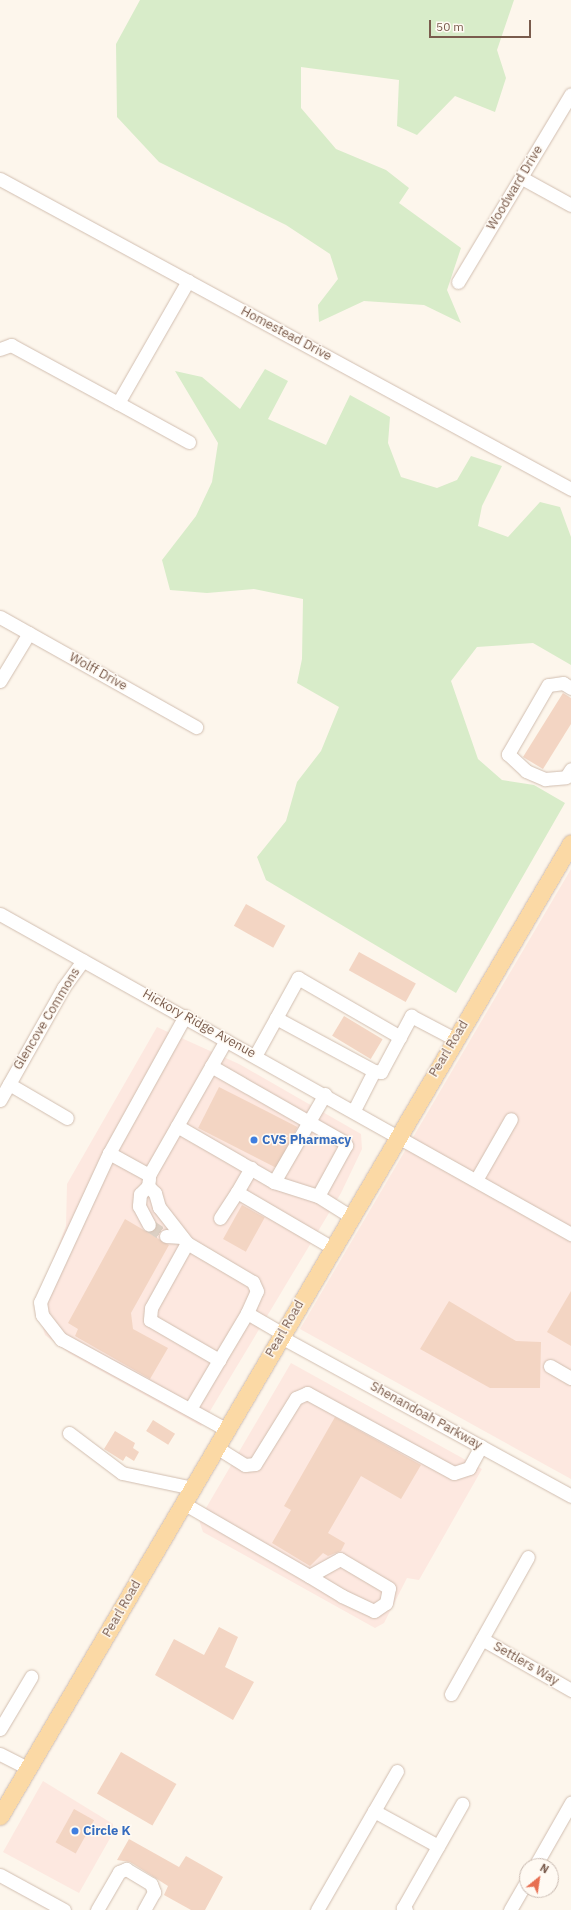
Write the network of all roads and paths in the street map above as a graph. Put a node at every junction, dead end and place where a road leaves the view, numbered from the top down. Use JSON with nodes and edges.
{"nodes":[{"id":1,"x":571,"y":94,"type":"edge"},
{"id":2,"x":522,"y":178,"type":"junction"},
{"id":3,"x":0,"y":179,"type":"edge"},
{"id":4,"x":571,"y":205,"type":"edge"},
{"id":5,"x":188,"y":281,"type":"junction"},
{"id":6,"x":458,"y":282,"type":"dead end"},
{"id":7,"x":0,"y":349,"type":"edge"},
{"id":8,"x":118,"y":402,"type":"junction"},
{"id":9,"x":189,"y":442,"type":"dead end"},
{"id":10,"x":571,"y":489,"type":"edge"},
{"id":11,"x":0,"y":617,"type":"edge"},
{"id":12,"x":29,"y":633,"type":"junction"},
{"id":13,"x":0,"y":681,"type":"edge"},
{"id":14,"x":571,"y":688,"type":"edge"},
{"id":15,"x":196,"y":727,"type":"dead end"},
{"id":16,"x":571,"y":769,"type":"edge"},
{"id":17,"x":571,"y":843,"type":"edge"},
{"id":18,"x":0,"y":914,"type":"edge"},
{"id":19,"x":83,"y":960,"type":"junction"},
{"id":20,"x":185,"y":1016,"type":"junction"},
{"id":21,"x":276,"y":1018,"type":"junction"},
{"id":22,"x":400,"y":1037,"type":"junction"},
{"id":23,"x":455,"y":1039,"type":"junction"},
{"id":24,"x":226,"y":1040,"type":"junction"},
{"id":25,"x":255,"y":1056,"type":"junction"},
{"id":26,"x":211,"y":1066,"type":"junction"},
{"id":27,"x":374,"y":1071,"type":"junction"},
{"id":28,"x":9,"y":1084,"type":"junction"},
{"id":29,"x":325,"y":1094,"type":"junction"},
{"id":30,"x":0,"y":1100,"type":"edge"},
{"id":31,"x":354,"y":1110,"type":"junction"},
{"id":32,"x":67,"y":1118,"type":"dead end"},
{"id":33,"x":511,"y":1119,"type":"dead end"},
{"id":34,"x":309,"y":1122,"type":"junction"},
{"id":35,"x":177,"y":1126,"type":"junction"},
{"id":36,"x":398,"y":1135,"type":"junction"},
{"id":37,"x":109,"y":1153,"type":"junction"},
{"id":38,"x":251,"y":1168,"type":"junction"},
{"id":39,"x":476,"y":1180,"type":"junction"},
{"id":40,"x":149,"y":1181,"type":"junction"},
{"id":41,"x":274,"y":1182,"type":"junction"},
{"id":42,"x":237,"y":1192,"type":"junction"},
{"id":43,"x":318,"y":1196,"type":"junction"},
{"id":44,"x":351,"y":1217,"type":"junction"},
{"id":45,"x":220,"y":1218,"type":"dead end"},
{"id":46,"x":149,"y":1225,"type":"tunnel mouth"},
{"id":47,"x":571,"y":1234,"type":"edge"},
{"id":48,"x":166,"y":1236,"type":"tunnel mouth"},
{"id":49,"x":185,"y":1240,"type":"junction"},
{"id":50,"x":333,"y":1248,"type":"junction"},
{"id":51,"x":246,"y":1313,"type":"junction"},
{"id":52,"x":282,"y":1335,"type":"junction"},
{"id":53,"x":219,"y":1360,"type":"junction"},
{"id":54,"x":550,"y":1366,"type":"dead end"},
{"id":55,"x":571,"y":1378,"type":"edge"},
{"id":56,"x":190,"y":1410,"type":"junction"},
{"id":57,"x":227,"y":1430,"type":"junction"},
{"id":58,"x":69,"y":1432,"type":"dead end"},
{"id":59,"x":481,"y":1446,"type":"junction"},
{"id":60,"x":216,"y":1447,"type":"junction"},
{"id":61,"x":193,"y":1488,"type":"junction"},
{"id":62,"x":571,"y":1496,"type":"edge"},
{"id":63,"x":183,"y":1504,"type":"junction"},
{"id":64,"x":528,"y":1557,"type":"dead end"},
{"id":65,"x":308,"y":1576,"type":"junction"},
{"id":66,"x":482,"y":1639,"type":"junction"},
{"id":67,"x":31,"y":1677,"type":"dead end"},
{"id":68,"x":571,"y":1690,"type":"edge"},
{"id":69,"x":451,"y":1694,"type":"dead end"},
{"id":70,"x":0,"y":1729,"type":"edge"},
{"id":71,"x":0,"y":1754,"type":"edge"},
{"id":72,"x":28,"y":1768,"type":"junction"},
{"id":73,"x":397,"y":1771,"type":"dead end"},
{"id":74,"x":5,"y":1796,"type":"edge"},
{"id":75,"x":571,"y":1803,"type":"edge"},
{"id":76,"x":462,"y":1804,"type":"dead end"},
{"id":77,"x":374,"y":1811,"type":"junction"},
{"id":78,"x":0,"y":1816,"type":"edge"},
{"id":79,"x":438,"y":1846,"type":"junction"},
{"id":80,"x":540,"y":1858,"type":"edge"},
{"id":81,"x":0,"y":1875,"type":"edge"},
{"id":82,"x":519,"y":1895,"type":"edge"},
{"id":83,"x":404,"y":1909,"type":"edge"},
{"id":84,"x":64,"y":1910,"type":"edge"},
{"id":85,"x":97,"y":1910,"type":"edge"},
{"id":86,"x":145,"y":1910,"type":"edge"},
{"id":87,"x":317,"y":1910,"type":"edge"},
{"id":88,"x":510,"y":1910,"type":"edge"}],
"edges":[{"from":1,"to":2,"type":"street","name":"Woodward Drive"},
{"from":2,"to":4,"type":"street"},
{"from":2,"to":6,"type":"street","name":"Woodward Drive"},
{"from":3,"to":5,"type":"street","name":"Homestead Drive"},
{"from":5,"to":8,"type":"street"},
{"from":5,"to":10,"type":"street","name":"Homestead Drive"},
{"from":7,"to":8,"type":"street"},
{"from":8,"to":9,"type":"street"},
{"from":11,"to":12,"type":"street","name":"Wolff Drive"},
{"from":12,"to":13,"type":"street"},
{"from":12,"to":15,"type":"street","name":"Wolff Drive"},
{"from":14,"to":16,"type":"street"},
{"from":17,"to":23,"type":"main road","name":"Pearl Road"},
{"from":18,"to":19,"type":"street","name":"Hickory Ridge Avenue"},
{"from":19,"to":20,"type":"street","name":"Hickory Ridge Avenue"},
{"from":19,"to":28,"type":"street","name":"Glencove Commons"},
{"from":20,"to":24,"type":"street","name":"Hickory Ridge Avenue"},
{"from":20,"to":37,"type":"street"},
{"from":21,"to":22,"type":"street"},
{"from":21,"to":25,"type":"street"},
{"from":21,"to":27,"type":"street"},
{"from":22,"to":23,"type":"street"},
{"from":22,"to":27,"type":"street"},
{"from":23,"to":36,"type":"main road","name":"Pearl Road"},
{"from":24,"to":25,"type":"street","name":"Hickory Ridge Avenue"},
{"from":24,"to":26,"type":"street"},
{"from":25,"to":29,"type":"street","name":"Hickory Ridge Avenue"},
{"from":26,"to":34,"type":"street"},
{"from":26,"to":35,"type":"street"},
{"from":27,"to":31,"type":"street"},
{"from":28,"to":30,"type":"street","name":"Glencove Commons"},
{"from":28,"to":32,"type":"street"},
{"from":29,"to":31,"type":"street","name":"Hickory Ridge Avenue"},
{"from":29,"to":34,"type":"street"},
{"from":31,"to":36,"type":"street","name":"Hickory Ridge Avenue"},
{"from":33,"to":39,"type":"street"},
{"from":34,"to":41,"type":"street"},
{"from":34,"to":43,"type":"street"},
{"from":35,"to":38,"type":"street"},
{"from":35,"to":40,"type":"street"},
{"from":36,"to":39,"type":"street","name":"Hickory Ridge Avenue"},
{"from":36,"to":44,"type":"main road","name":"Pearl Road"},
{"from":37,"to":40,"type":"street"},
{"from":37,"to":56,"type":"street"},
{"from":38,"to":41,"type":"street"},
{"from":38,"to":42,"type":"street"},
{"from":39,"to":47,"type":"street","name":"Hickory Ridge Avenue"},
{"from":40,"to":46,"type":"street"},
{"from":40,"to":49,"type":"street"},
{"from":41,"to":43,"type":"street"},
{"from":42,"to":45,"type":"street"},
{"from":42,"to":50,"type":"street"},
{"from":43,"to":44,"type":"street"},
{"from":44,"to":50,"type":"main road","name":"Pearl Road"},
{"from":48,"to":49,"type":"street"},
{"from":49,"to":51,"type":"street"},
{"from":49,"to":53,"type":"street"},
{"from":50,"to":52,"type":"main road","name":"Pearl Road"},
{"from":51,"to":52,"type":"street","name":"Shenandoah Parkway"},
{"from":51,"to":53,"type":"street"},
{"from":52,"to":57,"type":"main road","name":"Pearl Road"},
{"from":52,"to":59,"type":"street","name":"Shenandoah Parkway"},
{"from":53,"to":56,"type":"street"},
{"from":54,"to":55,"type":"street"},
{"from":56,"to":57,"type":"street"},
{"from":57,"to":60,"type":"main road","name":"Pearl Road"},
{"from":58,"to":61,"type":"street"},
{"from":59,"to":60,"type":"street"},
{"from":59,"to":62,"type":"street","name":"Shenandoah Parkway"},
{"from":60,"to":61,"type":"main road","name":"Pearl Road"},
{"from":61,"to":63,"type":"main road","name":"Pearl Road"},
{"from":63,"to":65,"type":"street"},
{"from":63,"to":72,"type":"main road","name":"Pearl Road"},
{"from":64,"to":66,"type":"street","name":"Settlers Way"},
{"from":65,"to":65,"type":"street"},
{"from":66,"to":68,"type":"street","name":"Settlers Way"},
{"from":66,"to":69,"type":"street","name":"Settlers Way"},
{"from":67,"to":70,"type":"street"},
{"from":71,"to":72,"type":"street"},
{"from":72,"to":74,"type":"main road","name":"Pearl Road"},
{"from":73,"to":77,"type":"street"},
{"from":74,"to":78,"type":"main road","name":"Pearl Road"},
{"from":75,"to":80,"type":"street"},
{"from":76,"to":79,"type":"street"},
{"from":77,"to":79,"type":"street"},
{"from":77,"to":87,"type":"street"},
{"from":79,"to":83,"type":"street"},
{"from":81,"to":84,"type":"street"},
{"from":82,"to":88,"type":"street"},
{"from":85,"to":86,"type":"street"}]}
